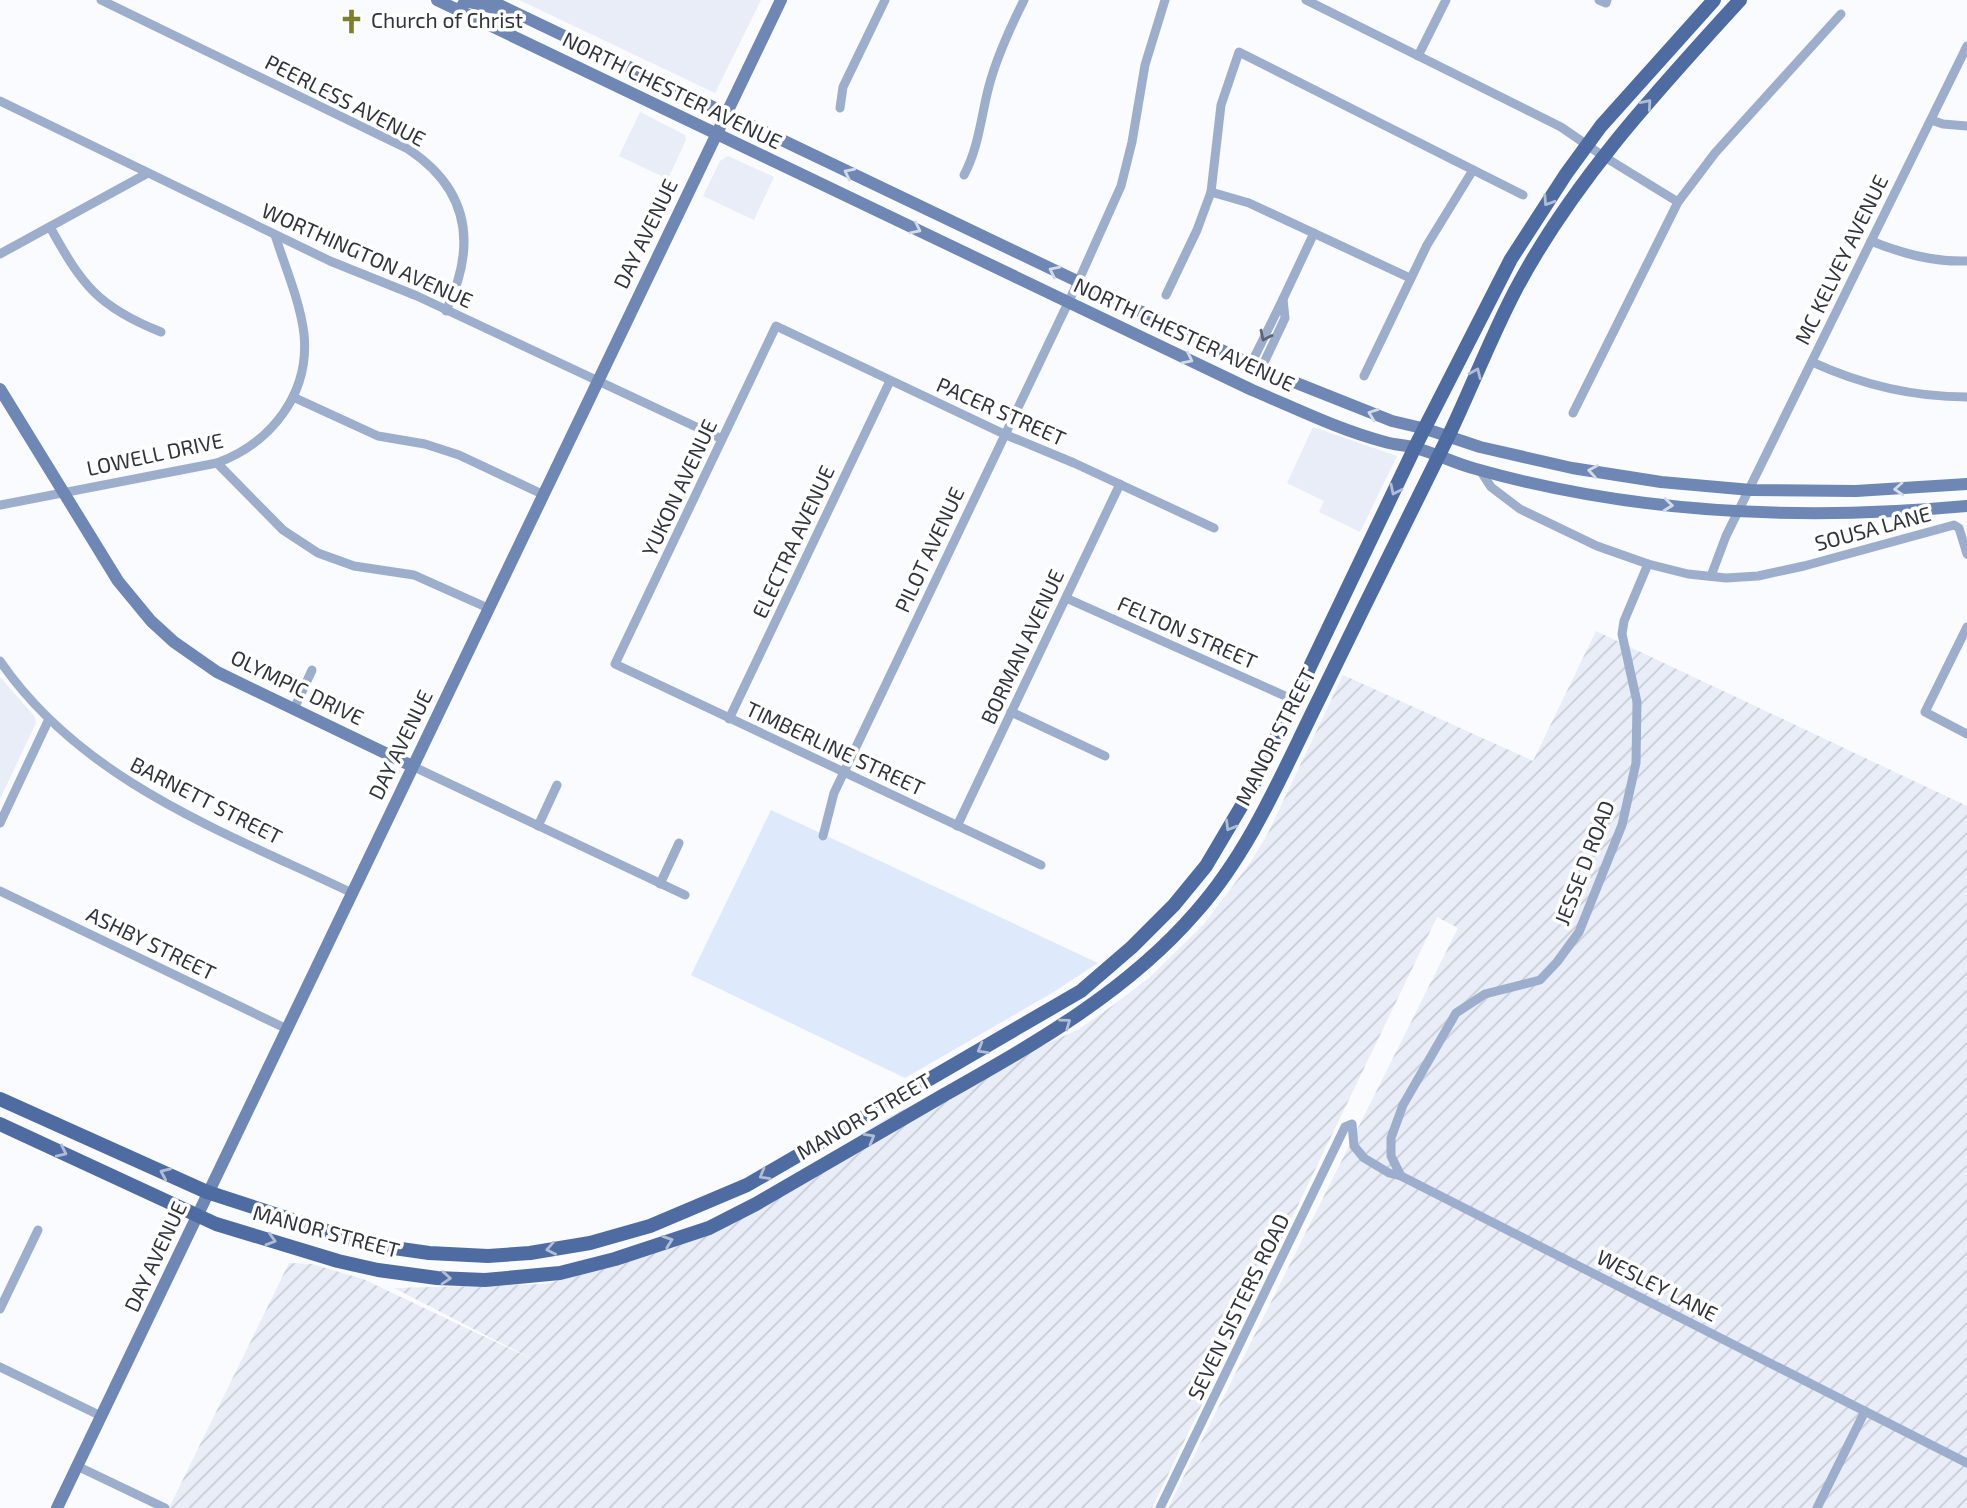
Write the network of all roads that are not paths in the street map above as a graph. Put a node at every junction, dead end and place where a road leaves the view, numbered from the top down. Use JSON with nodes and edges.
{"nodes":[{"id":1,"x":100,"y":0,"type":"edge"},
{"id":2,"x":437,"y":0,"type":"edge"},
{"id":3,"x":489,"y":0,"type":"edge"},
{"id":4,"x":781,"y":0,"type":"edge"},
{"id":5,"x":885,"y":0,"type":"edge"},
{"id":6,"x":1024,"y":0,"type":"edge"},
{"id":7,"x":1166,"y":0,"type":"edge"},
{"id":8,"x":1306,"y":0,"type":"edge"},
{"id":9,"x":1446,"y":0,"type":"edge"},
{"id":10,"x":1599,"y":0,"type":"edge"},
{"id":11,"x":1607,"y":0,"type":"edge"},
{"id":12,"x":1714,"y":0,"type":"edge"},
{"id":13,"x":1741,"y":0,"type":"edge"},
{"id":14,"x":459,"y":10,"type":"junction"},
{"id":15,"x":516,"y":13,"type":"junction"},
{"id":16,"x":1841,"y":14,"type":"dead end"},
{"id":17,"x":1967,"y":46,"type":"edge"},
{"id":18,"x":1419,"y":56,"type":"junction"},
{"id":19,"x":0,"y":102,"type":"edge"},
{"id":20,"x":840,"y":108,"type":"dead end"},
{"id":21,"x":726,"y":113,"type":"junction"},
{"id":22,"x":1931,"y":120,"type":"junction"},
{"id":23,"x":1967,"y":127,"type":"edge"},
{"id":24,"x":716,"y":134,"type":"junction"},
{"id":25,"x":1587,"y":145,"type":"junction"},
{"id":26,"x":1603,"y":156,"type":"junction"},
{"id":27,"x":1473,"y":170,"type":"junction"},
{"id":28,"x":148,"y":173,"type":"junction"},
{"id":29,"x":964,"y":174,"type":"dead end"},
{"id":30,"x":1211,"y":192,"type":"junction"},
{"id":31,"x":1523,"y":195,"type":"dead end"},
{"id":32,"x":1678,"y":202,"type":"junction"},
{"id":33,"x":50,"y":227,"type":"junction"},
{"id":34,"x":1314,"y":233,"type":"junction"},
{"id":35,"x":275,"y":234,"type":"junction"},
{"id":36,"x":1871,"y":241,"type":"junction"},
{"id":37,"x":0,"y":254,"type":"edge"},
{"id":38,"x":1967,"y":261,"type":"edge"},
{"id":39,"x":1410,"y":278,"type":"junction"},
{"id":40,"x":1078,"y":282,"type":"junction"},
{"id":41,"x":1166,"y":295,"type":"dead end"},
{"id":42,"x":1068,"y":302,"type":"junction"},
{"id":43,"x":446,"y":311,"type":"junction"},
{"id":44,"x":776,"y":326,"type":"joint"},
{"id":45,"x":161,"y":332,"type":"dead end"},
{"id":46,"x":1812,"y":362,"type":"junction"},
{"id":47,"x":1256,"y":367,"type":"junction"},
{"id":48,"x":1364,"y":376,"type":"dead end"},
{"id":49,"x":597,"y":380,"type":"junction"},
{"id":50,"x":890,"y":380,"type":"junction"},
{"id":51,"x":0,"y":389,"type":"edge"},
{"id":52,"x":293,"y":397,"type":"junction"},
{"id":53,"x":1967,"y":397,"type":"edge"},
{"id":54,"x":1573,"y":413,"type":"dead end"},
{"id":55,"x":1426,"y":429,"type":"junction"},
{"id":56,"x":1004,"y":434,"type":"junction"},
{"id":57,"x":1449,"y":436,"type":"junction"},
{"id":58,"x":722,"y":439,"type":"junction"},
{"id":59,"x":1415,"y":447,"type":"junction"},
{"id":60,"x":1438,"y":456,"type":"junction"},
{"id":61,"x":217,"y":463,"type":"junction"},
{"id":62,"x":1480,"y":470,"type":"junction"},
{"id":63,"x":1120,"y":484,"type":"junction"},
{"id":64,"x":1967,"y":484,"type":"edge"},
{"id":65,"x":1751,"y":490,"type":"junction"},
{"id":66,"x":62,"y":493,"type":"junction"},
{"id":67,"x":542,"y":494,"type":"junction"},
{"id":68,"x":0,"y":505,"type":"edge"},
{"id":69,"x":1967,"y":506,"type":"edge"},
{"id":70,"x":1739,"y":511,"type":"junction"},
{"id":71,"x":1214,"y":528,"type":"dead end"},
{"id":72,"x":1967,"y":554,"type":"edge"},
{"id":73,"x":1648,"y":564,"type":"junction"},
{"id":74,"x":1711,"y":576,"type":"junction"},
{"id":75,"x":1066,"y":598,"type":"junction"},
{"id":76,"x":488,"y":608,"type":"junction"},
{"id":77,"x":1967,"y":627,"type":"edge"},
{"id":78,"x":0,"y":661,"type":"edge"},
{"id":79,"x":615,"y":664,"type":"joint"},
{"id":80,"x":312,"y":670,"type":"dead end"},
{"id":81,"x":1294,"y":700,"type":"junction"},
{"id":82,"x":294,"y":709,"type":"junction"},
{"id":83,"x":1012,"y":712,"type":"junction"},
{"id":84,"x":48,"y":719,"type":"junction"},
{"id":85,"x":729,"y":719,"type":"junction"},
{"id":86,"x":1967,"y":734,"type":"edge"},
{"id":87,"x":1105,"y":756,"type":"dead end"},
{"id":88,"x":412,"y":766,"type":"junction"},
{"id":89,"x":843,"y":772,"type":"junction"},
{"id":90,"x":557,"y":785,"type":"dead end"},
{"id":91,"x":0,"y":822,"type":"edge"},
{"id":92,"x":538,"y":826,"type":"junction"},
{"id":93,"x":957,"y":826,"type":"junction"},
{"id":94,"x":823,"y":836,"type":"dead end"},
{"id":95,"x":679,"y":843,"type":"dead end"},
{"id":96,"x":1041,"y":865,"type":"dead end"},
{"id":97,"x":660,"y":884,"type":"junction"},
{"id":98,"x":0,"y":891,"type":"edge"},
{"id":99,"x":352,"y":893,"type":"junction"},
{"id":100,"x":685,"y":895,"type":"dead end"},
{"id":101,"x":287,"y":1029,"type":"junction"},
{"id":102,"x":0,"y":1099,"type":"edge"},
{"id":103,"x":0,"y":1124,"type":"edge"},
{"id":104,"x":1352,"y":1124,"type":"joint"},
{"id":105,"x":1401,"y":1176,"type":"junction"},
{"id":106,"x":207,"y":1192,"type":"junction"},
{"id":107,"x":197,"y":1215,"type":"junction"},
{"id":108,"x":38,"y":1230,"type":"dead end"},
{"id":109,"x":0,"y":1309,"type":"edge"},
{"id":110,"x":0,"y":1367,"type":"edge"},
{"id":111,"x":1865,"y":1411,"type":"junction"},
{"id":112,"x":101,"y":1416,"type":"junction"},
{"id":113,"x":1967,"y":1463,"type":"edge"},
{"id":114,"x":77,"y":1466,"type":"junction"},
{"id":115,"x":57,"y":1508,"type":"edge"},
{"id":116,"x":165,"y":1508,"type":"edge"},
{"id":117,"x":1160,"y":1508,"type":"edge"},
{"id":118,"x":1817,"y":1508,"type":"edge"}],
"edges":[{"from":1,"to":43,"type":"street","name":"PEERLESS AVENUE"},
{"from":2,"to":14,"type":"main road","name":"NORTH CHESTER AVENUE"},
{"from":3,"to":15,"type":"main road","name":"NORTH CHESTER AVENUE"},
{"from":4,"to":21,"type":"main road","name":"DAY AVENUE"},
{"from":5,"to":20,"type":"street"},
{"from":6,"to":29,"type":"street"},
{"from":7,"to":40,"type":"street","name":"PILOT AVENUE"},
{"from":8,"to":18,"type":"street"},
{"from":9,"to":18,"type":"street"},
{"from":10,"to":11,"type":"street"},
{"from":12,"to":25,"type":"main road","name":"MANOR STREET"},
{"from":26,"to":13,"type":"main road","name":"MANOR STREET","one_way":true},
{"from":14,"to":15,"type":"main road"},
{"from":14,"to":24,"type":"main road","name":"NORTH CHESTER AVENUE"},
{"from":15,"to":21,"type":"main road","name":"NORTH CHESTER AVENUE"},
{"from":16,"to":32,"type":"street"},
{"from":17,"to":22,"type":"street","name":"MC KELVEY AVENUE"},
{"from":18,"to":25,"type":"street"},
{"from":19,"to":28,"type":"street","name":"WORTHINGTON AVENUE"},
{"from":21,"to":24,"type":"main road","name":"DAY AVENUE"},
{"from":40,"to":21,"type":"main road","name":"NORTH CHESTER AVENUE","one_way":true},
{"from":22,"to":23,"type":"street"},
{"from":22,"to":36,"type":"street","name":"MC KELVEY AVENUE"},
{"from":24,"to":42,"type":"main road","name":"NORTH CHESTER AVENUE","one_way":true},
{"from":24,"to":49,"type":"main road","name":"DAY AVENUE"},
{"from":25,"to":26,"type":"street"},
{"from":25,"to":55,"type":"main road","name":"MANOR STREET","one_way":true},
{"from":26,"to":32,"type":"street"},
{"from":57,"to":26,"type":"main road","name":"MANOR STREET","one_way":true},
{"from":27,"to":30,"type":"street"},
{"from":27,"to":31,"type":"street"},
{"from":27,"to":39,"type":"street"},
{"from":28,"to":33,"type":"street"},
{"from":28,"to":35,"type":"street","name":"WORTHINGTON AVENUE"},
{"from":30,"to":34,"type":"street"},
{"from":30,"to":41,"type":"street"},
{"from":32,"to":54,"type":"street"},
{"from":33,"to":37,"type":"street"},
{"from":33,"to":45,"type":"street"},
{"from":34,"to":39,"type":"street"},
{"from":34,"to":47,"type":"street"},
{"from":35,"to":43,"type":"street","name":"WORTHINGTON AVENUE"},
{"from":35,"to":52,"type":"street","name":"LOWELL DRIVE"},
{"from":36,"to":38,"type":"street"},
{"from":36,"to":46,"type":"street","name":"MC KELVEY AVENUE"},
{"from":39,"to":48,"type":"street"},
{"from":40,"to":42,"type":"street","name":"PILOT AVENUE"},
{"from":40,"to":47,"type":"main road","name":"NORTH CHESTER AVENUE"},
{"from":42,"to":56,"type":"street","name":"PILOT AVENUE"},
{"from":42,"to":59,"type":"main road","name":"NORTH CHESTER AVENUE","one_way":true},
{"from":43,"to":49,"type":"street","name":"WORTHINGTON AVENUE"},
{"from":44,"to":50,"type":"street","name":"PACER STREET"},
{"from":44,"to":58,"type":"street","name":"YUKON AVENUE"},
{"from":46,"to":53,"type":"street"},
{"from":46,"to":65,"type":"street","name":"MC KELVEY AVENUE"},
{"from":55,"to":47,"type":"main road","name":"NORTH CHESTER AVENUE","one_way":true},
{"from":49,"to":58,"type":"street","name":"WORTHINGTON AVENUE"},
{"from":49,"to":67,"type":"main road","name":"DAY AVENUE"},
{"from":50,"to":56,"type":"street","name":"PACER STREET"},
{"from":50,"to":85,"type":"street","name":"ELECTRA AVENUE"},
{"from":51,"to":66,"type":"main road","name":"OLYMPIC DRIVE"},
{"from":52,"to":61,"type":"street","name":"LOWELL DRIVE"},
{"from":52,"to":67,"type":"street"},
{"from":55,"to":57,"type":"main road","name":"NORTH CHESTER AVENUE"},
{"from":55,"to":59,"type":"main road","name":"MANOR STREET"},
{"from":56,"to":63,"type":"street","name":"PACER STREET"},
{"from":56,"to":89,"type":"street","name":"PILOT AVENUE"},
{"from":57,"to":60,"type":"main road","name":"MANOR STREET"},
{"from":65,"to":57,"type":"main road","name":"NORTH CHESTER AVENUE","one_way":true},
{"from":58,"to":79,"type":"street","name":"YUKON AVENUE"},
{"from":59,"to":60,"type":"main road","name":"NORTH CHESTER AVENUE"},
{"from":59,"to":81,"type":"main road","name":"MANOR STREET","one_way":true},
{"from":60,"to":62,"type":"main road","name":"NORTH CHESTER AVENUE"},
{"from":107,"to":60,"type":"main road","name":"MANOR STREET","one_way":true},
{"from":61,"to":66,"type":"street","name":"LOWELL DRIVE"},
{"from":61,"to":76,"type":"street"},
{"from":62,"to":70,"type":"main road","name":"NORTH CHESTER AVENUE","one_way":true},
{"from":62,"to":73,"type":"street"},
{"from":63,"to":71,"type":"street","name":"PACER STREET"},
{"from":63,"to":75,"type":"street","name":"BORMAN AVENUE"},
{"from":64,"to":65,"type":"main road","name":"NORTH CHESTER AVENUE","one_way":true},
{"from":65,"to":70,"type":"street"},
{"from":66,"to":68,"type":"street","name":"LOWELL DRIVE"},
{"from":66,"to":82,"type":"main road","name":"OLYMPIC DRIVE"},
{"from":67,"to":76,"type":"main road","name":"DAY AVENUE"},
{"from":69,"to":70,"type":"main road","name":"NORTH CHESTER AVENUE"},
{"from":70,"to":74,"type":"street"},
{"from":72,"to":74,"type":"street","name":"SOUSA LANE"},
{"from":73,"to":74,"type":"street"},
{"from":73,"to":105,"type":"street","name":"JESSE D ROAD"},
{"from":75,"to":81,"type":"street","name":"FELTON STREET"},
{"from":75,"to":83,"type":"street","name":"BORMAN AVENUE"},
{"from":76,"to":88,"type":"main road","name":"DAY AVENUE"},
{"from":77,"to":86,"type":"street"},
{"from":78,"to":84,"type":"street","name":"BARNETT STREET"},
{"from":79,"to":85,"type":"street","name":"TIMBERLINE STREET"},
{"from":80,"to":82,"type":"street"},
{"from":81,"to":106,"type":"main road","name":"MANOR STREET","one_way":true},
{"from":82,"to":88,"type":"main road","name":"OLYMPIC DRIVE"},
{"from":83,"to":87,"type":"street"},
{"from":83,"to":93,"type":"street","name":"BORMAN AVENUE"},
{"from":84,"to":91,"type":"street"},
{"from":84,"to":99,"type":"street","name":"BARNETT STREET"},
{"from":85,"to":89,"type":"street","name":"TIMBERLINE STREET"},
{"from":88,"to":92,"type":"street","name":"OLYMPIC DRIVE"},
{"from":88,"to":99,"type":"main road","name":"DAY AVENUE"},
{"from":89,"to":93,"type":"street","name":"TIMBERLINE STREET"},
{"from":89,"to":94,"type":"street","name":"PILOT AVENUE"},
{"from":90,"to":92,"type":"street"},
{"from":92,"to":97,"type":"street","name":"OLYMPIC DRIVE"},
{"from":93,"to":96,"type":"street","name":"TIMBERLINE STREET"},
{"from":95,"to":97,"type":"street"},
{"from":97,"to":100,"type":"street","name":"OLYMPIC DRIVE"},
{"from":98,"to":101,"type":"street","name":"ASHBY STREET"},
{"from":99,"to":101,"type":"main road","name":"DAY AVENUE"},
{"from":101,"to":106,"type":"main road","name":"DAY AVENUE"},
{"from":106,"to":102,"type":"main road","name":"MANOR STREET","one_way":true},
{"from":103,"to":107,"type":"main road","name":"MANOR STREET","one_way":true},
{"from":104,"to":105,"type":"street","name":"WESLEY LANE"},
{"from":104,"to":117,"type":"street","name":"SEVEN SISTERS ROAD"},
{"from":105,"to":111,"type":"street","name":"WESLEY LANE"},
{"from":106,"to":107,"type":"main road","name":"DAY AVENUE"},
{"from":107,"to":112,"type":"main road","name":"DAY AVENUE"},
{"from":108,"to":109,"type":"street"},
{"from":110,"to":112,"type":"street"},
{"from":111,"to":113,"type":"street","name":"WESLEY LANE"},
{"from":111,"to":118,"type":"street"},
{"from":112,"to":114,"type":"main road","name":"DAY AVENUE"},
{"from":114,"to":115,"type":"main road","name":"DAY AVENUE"},
{"from":114,"to":116,"type":"street"}]}
